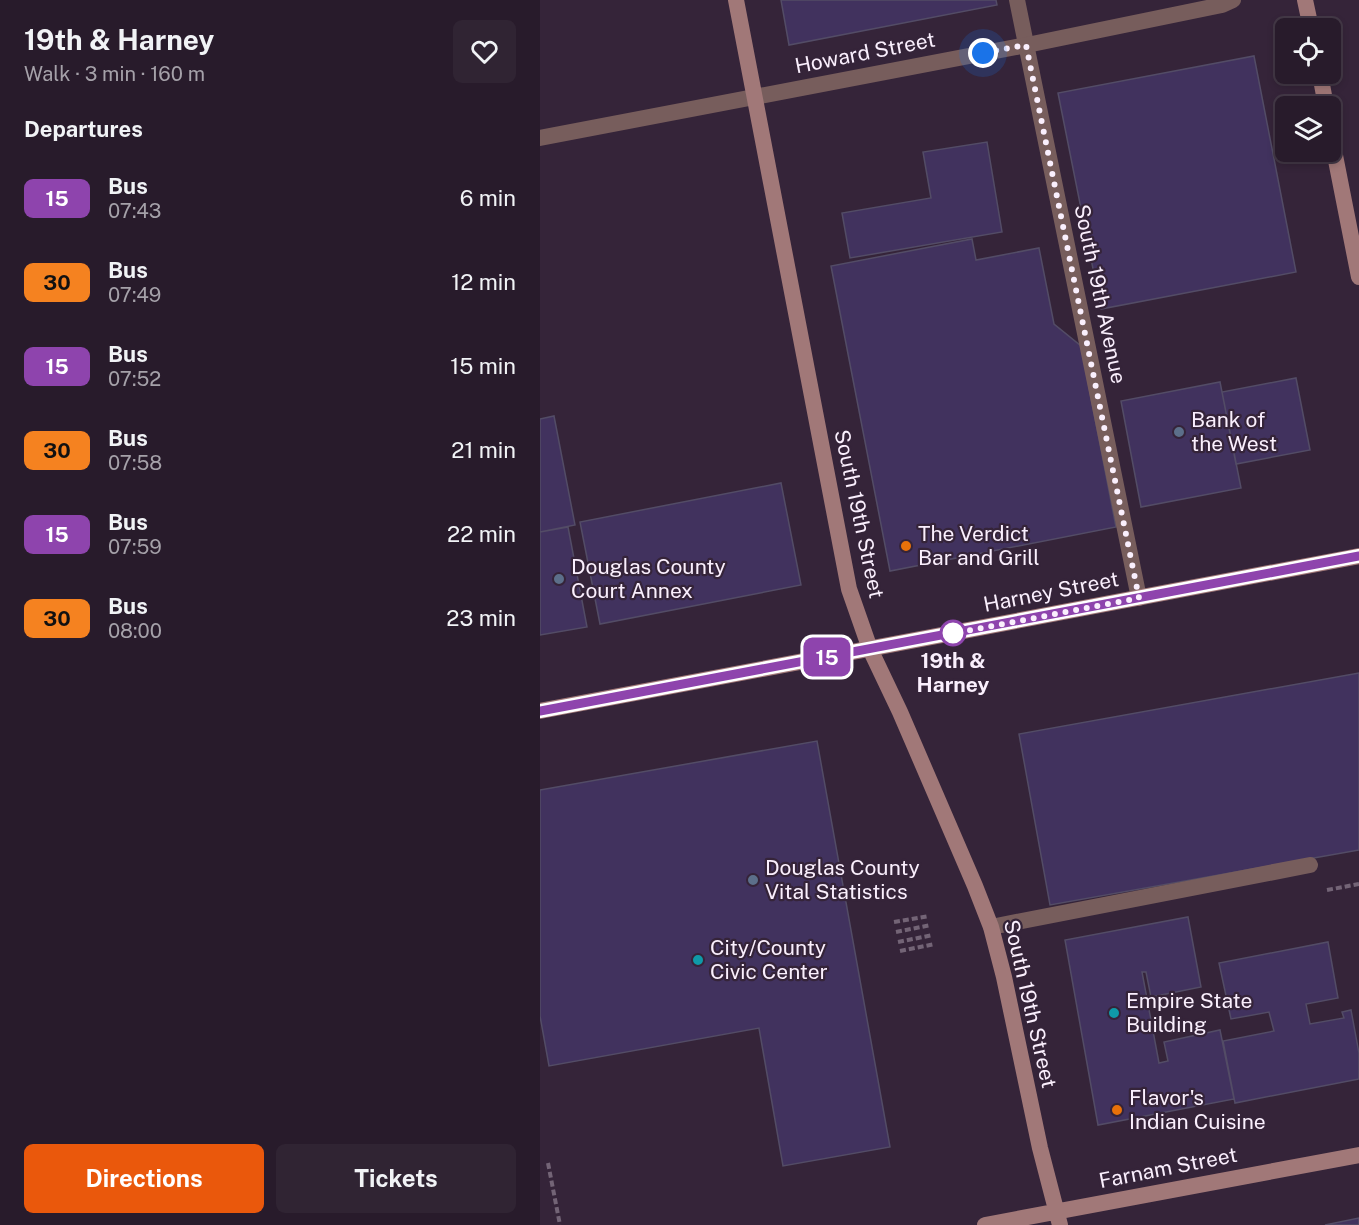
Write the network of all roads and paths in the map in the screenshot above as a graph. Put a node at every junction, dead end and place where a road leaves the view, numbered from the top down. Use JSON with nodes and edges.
{"nodes":[{"id":1,"x":736,"y":0,"type":"edge"},
{"id":2,"x":1017,"y":0,"type":"edge"},
{"id":3,"x":1233,"y":0,"type":"edge"},
{"id":4,"x":1305,"y":0,"type":"edge"},
{"id":5,"x":1309,"y":18,"type":"edge"},
{"id":6,"x":1026,"y":45,"type":"junction"},
{"id":7,"x":754,"y":97,"type":"junction"},
{"id":8,"x":540,"y":138,"type":"edge"},
{"id":9,"x":1336,"y":162,"type":"edge"},
{"id":10,"x":1359,"y":277,"type":"edge"},
{"id":11,"x":1359,"y":556,"type":"edge"},
{"id":12,"x":1139,"y":598,"type":"junction"},
{"id":13,"x":870,"y":649,"type":"junction"},
{"id":14,"x":540,"y":711,"type":"edge"},
{"id":15,"x":1310,"y":865,"type":"dead end"},
{"id":16,"x":1359,"y":884,"type":"edge"},
{"id":17,"x":1327,"y":890,"type":"dead end"},
{"id":18,"x":929,"y":916,"type":"dead end"},
{"id":19,"x":894,"y":922,"type":"dead end"},
{"id":20,"x":931,"y":925,"type":"dead end"},
{"id":21,"x":991,"y":927,"type":"junction"},
{"id":22,"x":896,"y":932,"type":"dead end"},
{"id":23,"x":933,"y":935,"type":"dead end"},
{"id":24,"x":898,"y":942,"type":"dead end"},
{"id":25,"x":935,"y":944,"type":"dead end"},
{"id":26,"x":900,"y":951,"type":"dead end"},
{"id":27,"x":1359,"y":1155,"type":"edge"},
{"id":28,"x":548,"y":1162,"type":"dead end"},
{"id":29,"x":1059,"y":1218,"type":"edge"},
{"id":30,"x":560,"y":1225,"type":"edge"},
{"id":31,"x":985,"y":1225,"type":"edge"}],
"edges":[{"from":1,"to":7,"type":"main road","name":"South 19th Street"},
{"from":2,"to":6,"type":"street","name":"South 19th Avenue"},
{"from":3,"to":6,"type":"street","name":"Howard Street"},
{"from":4,"to":5,"type":"main road"},
{"from":6,"to":7,"type":"street","name":"Howard Street"},
{"from":6,"to":12,"type":"street","name":"South 19th Avenue"},
{"from":7,"to":8,"type":"street","name":"Howard Street"},
{"from":7,"to":13,"type":"main road","name":"South 19th Street"},
{"from":9,"to":10,"type":"main road"},
{"from":11,"to":12,"type":"main road","name":"Harney Street"},
{"from":12,"to":13,"type":"main road","name":"Harney Street"},
{"from":13,"to":14,"type":"main road","name":"Harney Street"},
{"from":13,"to":21,"type":"main road","name":"South 19th Street"},
{"from":15,"to":21,"type":"street"},
{"from":16,"to":17,"type":"path"},
{"from":18,"to":19,"type":"path"},
{"from":20,"to":22,"type":"path"},
{"from":21,"to":29,"type":"main road","name":"South 19th Street"},
{"from":23,"to":24,"type":"path"},
{"from":25,"to":26,"type":"path"},
{"from":27,"to":29,"type":"main road","name":"Farnam Street"},
{"from":28,"to":30,"type":"path"},
{"from":29,"to":31,"type":"main road","name":"Farnam Street"}]}
